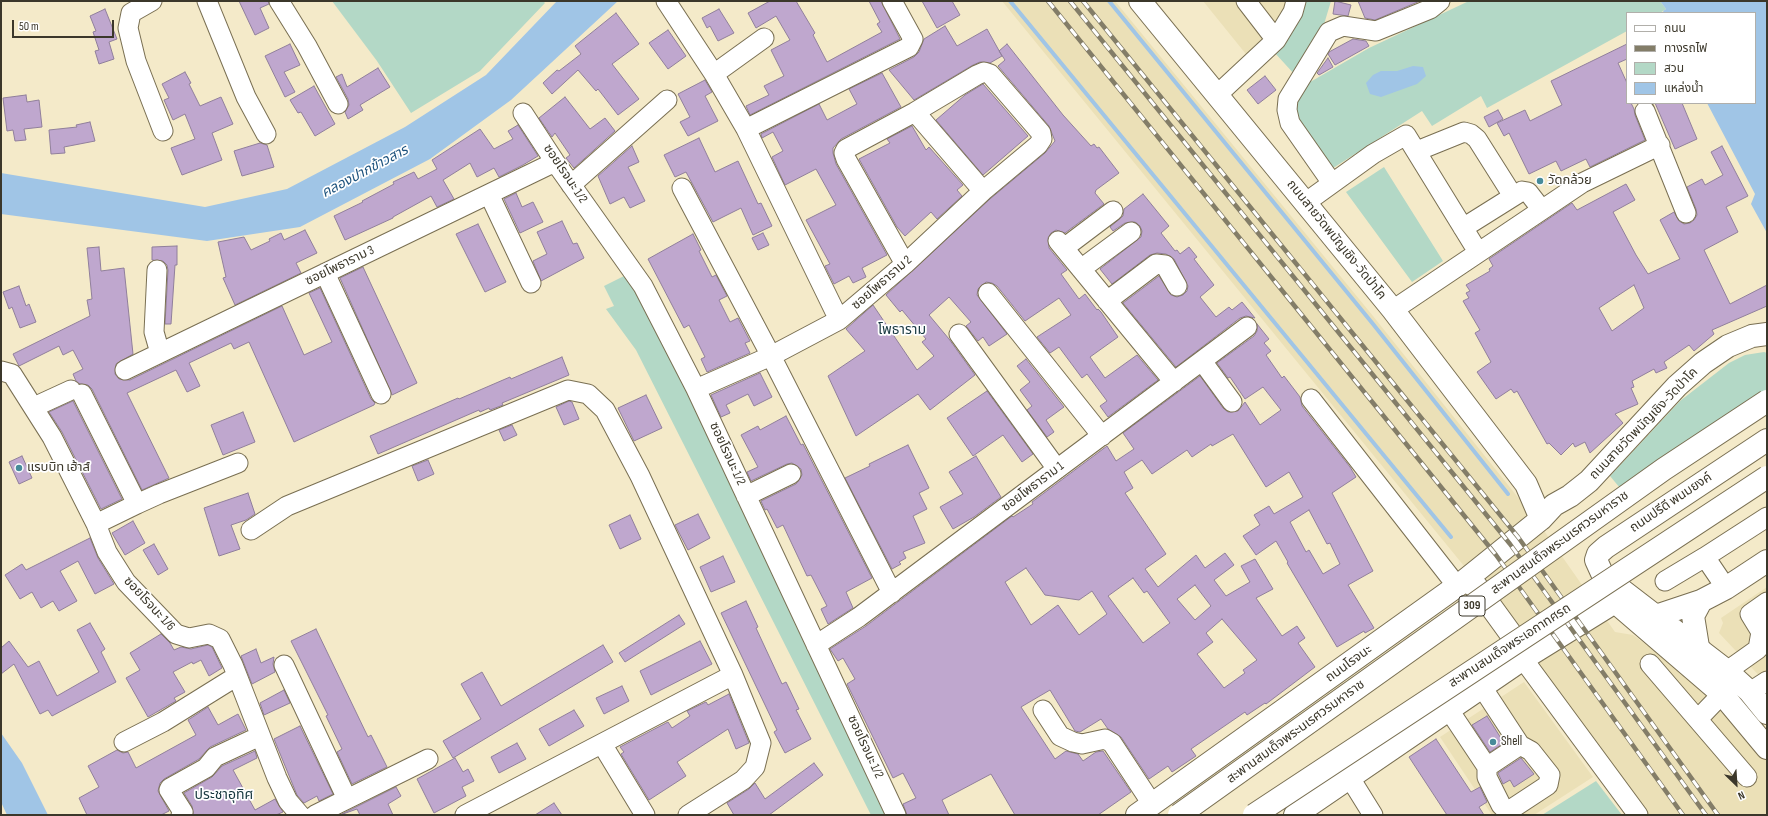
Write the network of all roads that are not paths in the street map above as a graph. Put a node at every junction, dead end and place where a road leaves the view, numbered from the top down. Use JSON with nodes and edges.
{"nodes":[{"id":1,"x":152,"y":1,"type":"edge"},
{"id":2,"x":207,"y":1,"type":"edge"},
{"id":3,"x":279,"y":1,"type":"edge"},
{"id":4,"x":666,"y":1,"type":"edge"},
{"id":5,"x":892,"y":1,"type":"edge"},
{"id":6,"x":1140,"y":1,"type":"edge"},
{"id":7,"x":1246,"y":1,"type":"edge"},
{"id":8,"x":1296,"y":1,"type":"edge"},
{"id":9,"x":1440,"y":1,"type":"edge"},
{"id":10,"x":764,"y":38,"type":"dead end"},
{"id":11,"x":1276,"y":40,"type":"junction"},
{"id":12,"x":714,"y":74,"type":"junction"},
{"id":13,"x":1217,"y":95,"type":"junction"},
{"id":14,"x":667,"y":100,"type":"dead end"},
{"id":15,"x":338,"y":104,"type":"dead end"},
{"id":16,"x":1645,"y":111,"type":"dead end"},
{"id":17,"x":914,"y":112,"type":"junction"},
{"id":18,"x":523,"y":113,"type":"dead end"},
{"id":19,"x":746,"y":129,"type":"junction"},
{"id":20,"x":163,"y":131,"type":"dead end"},
{"id":21,"x":266,"y":134,"type":"dead end"},
{"id":22,"x":1660,"y":145,"type":"junction"},
{"id":23,"x":1417,"y":151,"type":"junction"},
{"id":24,"x":555,"y":162,"type":"junction"},
{"id":25,"x":1332,"y":183,"type":"junction"},
{"id":26,"x":571,"y":184,"type":"junction"},
{"id":27,"x":682,"y":188,"type":"dead end"},
{"id":28,"x":983,"y":191,"type":"junction"},
{"id":29,"x":489,"y":194,"type":"junction"},
{"id":30,"x":1513,"y":196,"type":"junction"},
{"id":31,"x":1305,"y":203,"type":"junction"},
{"id":32,"x":1542,"y":210,"type":"junction"},
{"id":33,"x":1114,"y":211,"type":"dead end"},
{"id":34,"x":1686,"y":213,"type":"dead end"},
{"id":35,"x":1463,"y":228,"type":"junction"},
{"id":36,"x":1130,"y":232,"type":"dead end"},
{"id":37,"x":1478,"y":252,"type":"junction"},
{"id":38,"x":905,"y":264,"type":"junction"},
{"id":39,"x":1081,"y":269,"type":"junction"},
{"id":40,"x":157,"y":270,"type":"dead end"},
{"id":41,"x":325,"y":273,"type":"junction"},
{"id":42,"x":531,"y":283,"type":"dead end"},
{"id":43,"x":1177,"y":286,"type":"dead end"},
{"id":44,"x":988,"y":293,"type":"dead end"},
{"id":45,"x":1108,"y":301,"type":"junction"},
{"id":46,"x":1393,"y":310,"type":"junction"},
{"id":47,"x":839,"y":320,"type":"junction"},
{"id":48,"x":1247,"y":327,"type":"dead end"},
{"id":49,"x":959,"y":334,"type":"dead end"},
{"id":50,"x":1767,"y":334,"type":"edge"},
{"id":51,"x":160,"y":353,"type":"junction"},
{"id":52,"x":771,"y":356,"type":"junction"},
{"id":53,"x":1202,"y":361,"type":"junction"},
{"id":54,"x":125,"y":370,"type":"dead end"},
{"id":55,"x":1,"y":371,"type":"edge"},
{"id":56,"x":1174,"y":382,"type":"junction"},
{"id":57,"x":696,"y":389,"type":"junction"},
{"id":58,"x":381,"y":394,"type":"dead end"},
{"id":59,"x":1311,"y":399,"type":"dead end"},
{"id":60,"x":1767,"y":401,"type":"edge"},
{"id":61,"x":1232,"y":402,"type":"dead end"},
{"id":62,"x":34,"y":408,"type":"junction"},
{"id":63,"x":1102,"y":436,"type":"junction"},
{"id":64,"x":1767,"y":440,"type":"edge"},
{"id":65,"x":238,"y":463,"type":"dead end"},
{"id":66,"x":1057,"y":469,"type":"junction"},
{"id":67,"x":791,"y":474,"type":"dead end"},
{"id":68,"x":1767,"y":477,"type":"edge"},
{"id":69,"x":746,"y":496,"type":"junction"},
{"id":70,"x":137,"y":504,"type":"junction"},
{"id":71,"x":1547,"y":512,"type":"junction"},
{"id":72,"x":1767,"y":517,"type":"edge"},
{"id":73,"x":96,"y":524,"type":"junction"},
{"id":74,"x":251,"y":530,"type":"dead end"},
{"id":75,"x":1705,"y":557,"type":"junction"},
{"id":76,"x":1767,"y":561,"type":"edge"},
{"id":77,"x":1604,"y":577,"type":"junction"},
{"id":78,"x":1665,"y":582,"type":"dead end"},
{"id":79,"x":1461,"y":584,"type":"junction"},
{"id":80,"x":1726,"y":588,"type":"junction"},
{"id":81,"x":892,"y":593,"type":"junction"},
{"id":82,"x":1701,"y":601,"type":"junction"},
{"id":83,"x":1615,"y":602,"type":"junction"},
{"id":84,"x":1767,"y":602,"type":"edge"},
{"id":85,"x":1656,"y":616,"type":"junction"},
{"id":86,"x":1763,"y":641,"type":"edge"},
{"id":87,"x":816,"y":644,"type":"junction"},
{"id":88,"x":1703,"y":653,"type":"junction"},
{"id":89,"x":1523,"y":659,"type":"junction"},
{"id":90,"x":1650,"y":664,"type":"dead end"},
{"id":91,"x":284,"y":665,"type":"dead end"},
{"id":92,"x":1727,"y":671,"type":"junction"},
{"id":93,"x":237,"y":676,"type":"junction"},
{"id":94,"x":733,"y":676,"type":"junction"},
{"id":95,"x":1758,"y":686,"type":"edge"},
{"id":96,"x":1482,"y":687,"type":"junction"},
{"id":97,"x":1722,"y":694,"type":"junction"},
{"id":98,"x":1043,"y":710,"type":"dead end"},
{"id":99,"x":1449,"y":710,"type":"junction"},
{"id":100,"x":1767,"y":713,"type":"edge"},
{"id":101,"x":1698,"y":719,"type":"junction"},
{"id":102,"x":260,"y":736,"type":"junction"},
{"id":103,"x":124,"y":742,"type":"dead end"},
{"id":104,"x":602,"y":744,"type":"junction"},
{"id":105,"x":1520,"y":746,"type":"junction"},
{"id":106,"x":1767,"y":748,"type":"edge"},
{"id":107,"x":428,"y":759,"type":"dead end"},
{"id":108,"x":1487,"y":767,"type":"junction"},
{"id":109,"x":1748,"y":777,"type":"dead end"},
{"id":110,"x":1350,"y":778,"type":"junction"},
{"id":111,"x":347,"y":799,"type":"junction"},
{"id":112,"x":711,"y":808,"type":"edge"},
{"id":113,"x":1145,"y":810,"type":"edge"},
{"id":114,"x":181,"y":815,"type":"edge"},
{"id":115,"x":300,"y":815,"type":"edge"},
{"id":116,"x":315,"y":815,"type":"edge"},
{"id":117,"x":465,"y":815,"type":"edge"},
{"id":118,"x":645,"y":815,"type":"edge"},
{"id":119,"x":688,"y":815,"type":"edge"},
{"id":120,"x":896,"y":815,"type":"edge"},
{"id":121,"x":1179,"y":815,"type":"edge"},
{"id":122,"x":1254,"y":815,"type":"edge"},
{"id":123,"x":1295,"y":815,"type":"edge"},
{"id":124,"x":1373,"y":815,"type":"edge"},
{"id":125,"x":1638,"y":815,"type":"edge"}],
"edges":[{"from":1,"to":20,"type":"street"},
{"from":2,"to":21,"type":"street"},
{"from":3,"to":15,"type":"street"},
{"from":4,"to":12,"type":"street"},
{"from":5,"to":19,"type":"street"},
{"from":6,"to":13,"type":"main road","name":"ถนนสายวัดพนัญเชิง-วัดป่าโค"},
{"from":7,"to":11,"type":"street"},
{"from":8,"to":11,"type":"street"},
{"from":9,"to":25,"type":"street"},
{"from":10,"to":12,"type":"street"},
{"from":11,"to":13,"type":"street"},
{"from":12,"to":19,"type":"street"},
{"from":13,"to":31,"type":"main road","name":"ถนนสายวัดพนัญเชิง-วัดป่าโค"},
{"from":14,"to":26,"type":"street"},
{"from":16,"to":22,"type":"street"},
{"from":17,"to":28,"type":"street"},
{"from":17,"to":28,"type":"street","name":"ซอยโพธาราม 2"},
{"from":17,"to":38,"type":"street"},
{"from":18,"to":24,"type":"street","name":"ซอยโรจนะ 1/2"},
{"from":19,"to":47,"type":"street"},
{"from":22,"to":32,"type":"street"},
{"from":22,"to":34,"type":"street"},
{"from":23,"to":25,"type":"street"},
{"from":23,"to":30,"type":"street"},
{"from":23,"to":35,"type":"street"},
{"from":24,"to":26,"type":"street","name":"ซอยโรจนะ 1/2"},
{"from":24,"to":29,"type":"street","name":"ซอยโพธาราม 3"},
{"from":25,"to":31,"type":"street"},
{"from":26,"to":57,"type":"street","name":"ซอยโรจนะ 1/2"},
{"from":27,"to":52,"type":"street"},
{"from":28,"to":38,"type":"street","name":"ซอยโพธาราม 2"},
{"from":29,"to":41,"type":"street","name":"ซอยโพธาราม 3"},
{"from":29,"to":42,"type":"street"},
{"from":30,"to":32,"type":"street"},
{"from":30,"to":35,"type":"street"},
{"from":31,"to":46,"type":"main road","name":"ถนนสายวัดพนัญเชิง-วัดป่าโค"},
{"from":32,"to":37,"type":"street"},
{"from":33,"to":39,"type":"street"},
{"from":35,"to":37,"type":"street"},
{"from":36,"to":39,"type":"street"},
{"from":37,"to":46,"type":"street"},
{"from":38,"to":47,"type":"street","name":"ซอยโพธาราม 2"},
{"from":39,"to":45,"type":"street"},
{"from":40,"to":51,"type":"street"},
{"from":41,"to":51,"type":"street","name":"ซอยโพธาราม 3"},
{"from":41,"to":58,"type":"street"},
{"from":43,"to":45,"type":"street"},
{"from":44,"to":63,"type":"street"},
{"from":45,"to":56,"type":"street"},
{"from":46,"to":71,"type":"main road","name":"ถนนสายวัดพนัญเชิง-วัดป่าโค"},
{"from":47,"to":52,"type":"street","name":"ซอยโพธาราม 2"},
{"from":48,"to":53,"type":"street","name":"ซอยโพธาราม 1"},
{"from":49,"to":66,"type":"street"},
{"from":50,"to":71,"type":"main road","name":"ถนนสายวัดพนัญเชิง-วัดป่าโค"},
{"from":51,"to":54,"type":"street","name":"ซอยโพธาราม 3"},
{"from":52,"to":57,"type":"street","name":"ซอยโพธาราม 2"},
{"from":52,"to":81,"type":"street"},
{"from":53,"to":56,"type":"street","name":"ซอยโพธาราม 1"},
{"from":53,"to":61,"type":"street"},
{"from":55,"to":62,"type":"street","name":"ซอยโรจนะ 1/6"},
{"from":56,"to":63,"type":"street","name":"ซอยโพธาราม 1"},
{"from":57,"to":69,"type":"street","name":"ซอยโรจนะ 1/2"},
{"from":59,"to":79,"type":"street"},
{"from":60,"to":121,"type":"main road","name":"สะพานสมเด็จพระนเรศวรมหาราช","number":"309","bridge":true},
{"from":62,"to":70,"type":"street"},
{"from":62,"to":73,"type":"street","name":"ซอยโรจนะ 1/6"},
{"from":63,"to":66,"type":"street","name":"ซอยโพธาราม 1"},
{"from":64,"to":77,"type":"main road","name":"ถนนปรีดี พนมยงค์"},
{"from":65,"to":70,"type":"street"},
{"from":66,"to":81,"type":"street","name":"ซอยโพธาราม 1"},
{"from":67,"to":69,"type":"street"},
{"from":68,"to":122,"type":"main road","name":"สะพานสมเด็จพระเอกาทศรถ","bridge":true},
{"from":69,"to":87,"type":"street","name":"ซอยโรจนะ 1/2"},
{"from":70,"to":73,"type":"street"},
{"from":71,"to":79,"type":"main road","name":"ถนนโรจนะ"},
{"from":72,"to":75,"type":"street"},
{"from":73,"to":93,"type":"street","name":"ซอยโรจนะ 1/6"},
{"from":74,"to":94,"type":"street"},
{"from":75,"to":78,"type":"street"},
{"from":75,"to":80,"type":"street"},
{"from":76,"to":80,"type":"main road"},
{"from":77,"to":83,"type":"main road"},
{"from":77,"to":85,"type":"main road"},
{"from":79,"to":89,"type":"main road"},
{"from":79,"to":113,"type":"main road","name":"ถนนโรจนะ"},
{"from":80,"to":82,"type":"main road"},
{"from":81,"to":87,"type":"street","name":"ซอยโพธาราม 1"},
{"from":82,"to":85,"type":"main road"},
{"from":82,"to":88,"type":"main road"},
{"from":83,"to":89,"type":"main road"},
{"from":83,"to":97,"type":"main road"},
{"from":84,"to":86,"type":"street"},
{"from":85,"to":88,"type":"main road"},
{"from":86,"to":92,"type":"street"},
{"from":87,"to":120,"type":"street","name":"ซอยโรจนะ 1/2"},
{"from":88,"to":92,"type":"main road"},
{"from":89,"to":96,"type":"main road"},
{"from":89,"to":125,"type":"street"},
{"from":90,"to":101,"type":"street"},
{"from":91,"to":111,"type":"street"},
{"from":92,"to":95,"type":"main road"},
{"from":93,"to":102,"type":"street","name":"ซอยโรจนะ 1/6"},
{"from":93,"to":103,"type":"street"},
{"from":94,"to":104,"type":"street"},
{"from":94,"to":112,"type":"street"},
{"from":95,"to":100,"type":"main road"},
{"from":96,"to":99,"type":"main road"},
{"from":96,"to":105,"type":"street"},
{"from":97,"to":101,"type":"street"},
{"from":97,"to":106,"type":"main road"},
{"from":98,"to":113,"type":"street"},
{"from":99,"to":108,"type":"street"},
{"from":99,"to":110,"type":"main road"},
{"from":101,"to":109,"type":"street"},
{"from":102,"to":114,"type":"street"},
{"from":102,"to":115,"type":"street","name":"ซอยโรจนะ 1/6"},
{"from":104,"to":117,"type":"street"},
{"from":104,"to":118,"type":"street"},
{"from":105,"to":108,"type":"street"},
{"from":105,"to":108,"type":"street"},
{"from":107,"to":111,"type":"street"},
{"from":110,"to":123,"type":"main road"},
{"from":110,"to":124,"type":"street"},
{"from":111,"to":116,"type":"street"},
{"from":112,"to":119,"type":"street"}]}
